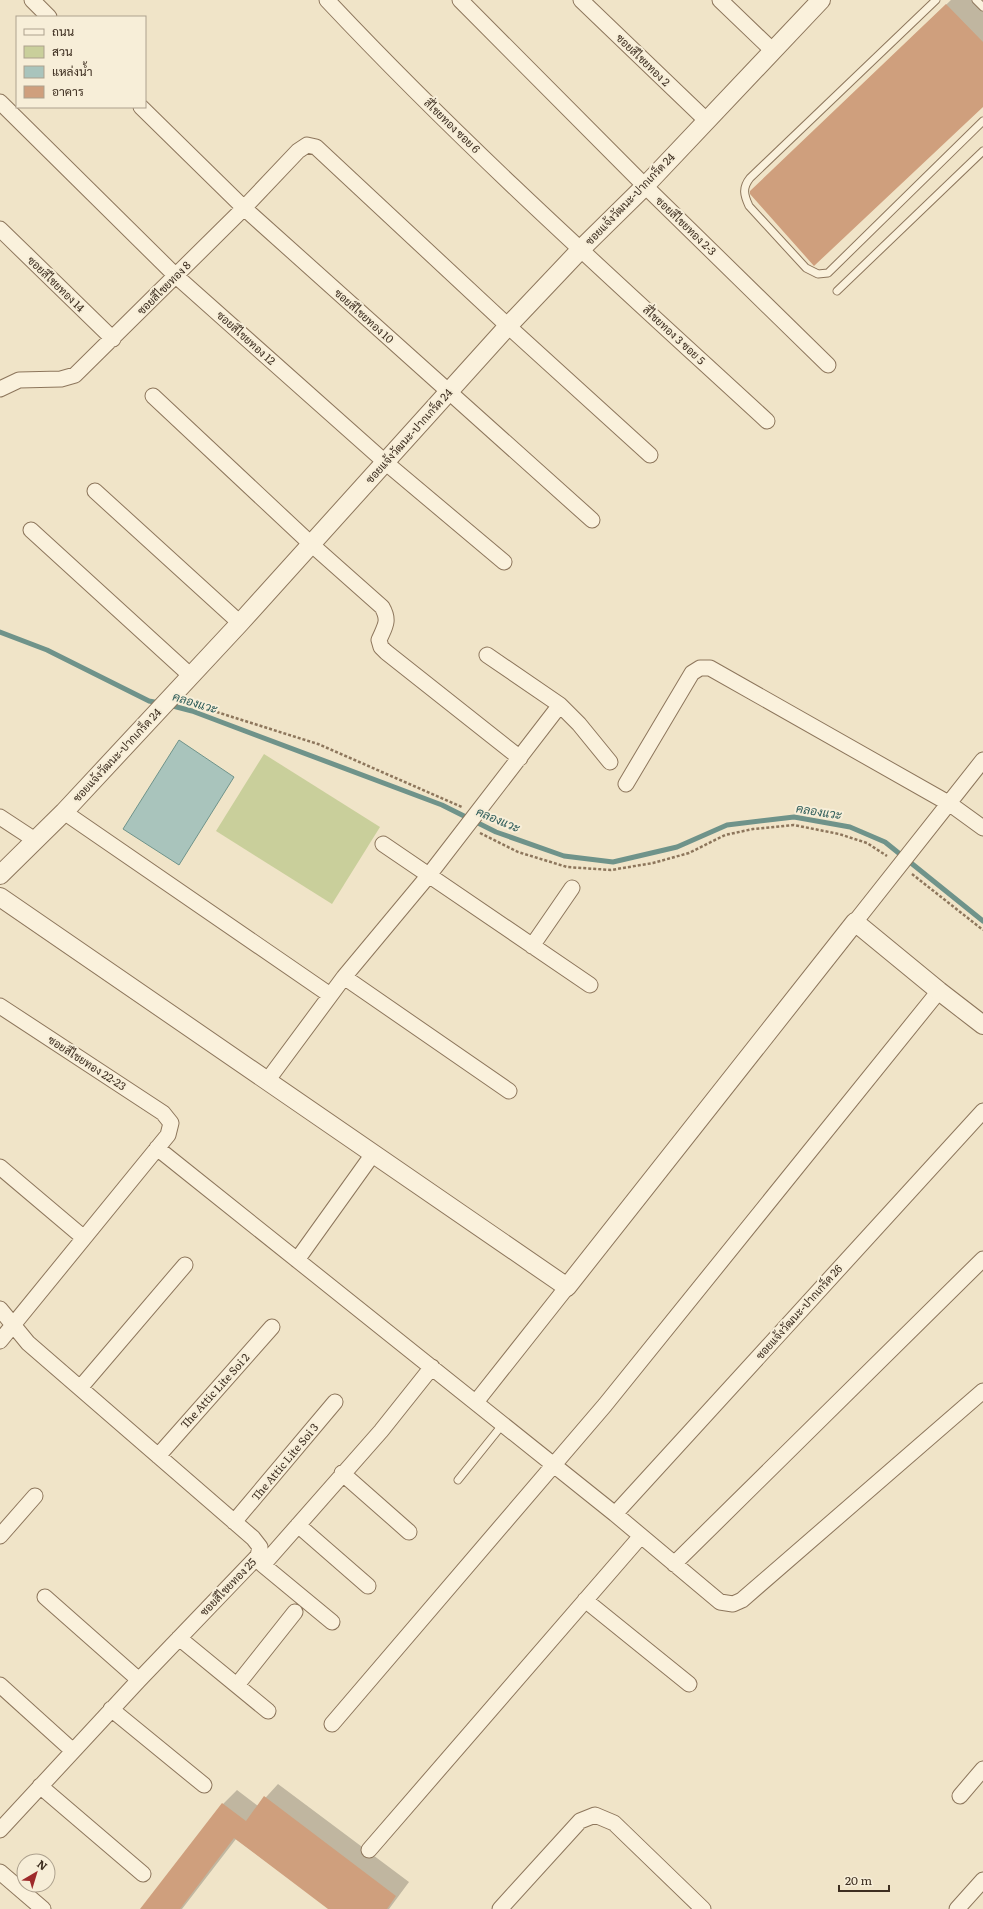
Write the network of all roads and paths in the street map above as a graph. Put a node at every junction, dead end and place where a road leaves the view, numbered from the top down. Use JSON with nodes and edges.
{"nodes":[{"id":1,"x":32,"y":0,"type":"edge"},
{"id":2,"x":327,"y":0,"type":"edge"},
{"id":3,"x":460,"y":0,"type":"edge"},
{"id":4,"x":581,"y":0,"type":"edge"},
{"id":5,"x":720,"y":0,"type":"edge"},
{"id":6,"x":821,"y":0,"type":"edge"},
{"id":7,"x":936,"y":0,"type":"edge"},
{"id":8,"x":976,"y":0,"type":"edge"},
{"id":9,"x":983,"y":7,"type":"edge"},
{"id":10,"x":48,"y":16,"type":"edge"},
{"id":11,"x":772,"y":50,"type":"junction"},
{"id":12,"x":0,"y":102,"type":"edge"},
{"id":13,"x":142,"y":108,"type":"edge"},
{"id":14,"x":706,"y":120,"type":"junction"},
{"id":15,"x":983,"y":121,"type":"edge"},
{"id":16,"x":983,"y":151,"type":"edge"},
{"id":17,"x":645,"y":186,"type":"junction"},
{"id":18,"x":244,"y":208,"type":"junction"},
{"id":19,"x":0,"y":229,"type":"edge"},
{"id":20,"x":581,"y":250,"type":"junction"},
{"id":21,"x":176,"y":276,"type":"junction"},
{"id":22,"x":837,"y":291,"type":"dead end"},
{"id":23,"x":508,"y":326,"type":"junction"},
{"id":24,"x":113,"y":339,"type":"junction"},
{"id":25,"x":828,"y":365,"type":"dead end"},
{"id":26,"x":0,"y":389,"type":"edge"},
{"id":27,"x":448,"y":392,"type":"junction"},
{"id":28,"x":153,"y":396,"type":"dead end"},
{"id":29,"x":767,"y":421,"type":"dead end"},
{"id":30,"x":650,"y":455,"type":"dead end"},
{"id":31,"x":385,"y":462,"type":"junction"},
{"id":32,"x":95,"y":491,"type":"dead end"},
{"id":33,"x":592,"y":520,"type":"dead end"},
{"id":34,"x":31,"y":530,"type":"dead end"},
{"id":35,"x":311,"y":544,"type":"junction"},
{"id":36,"x":504,"y":562,"type":"dead end"},
{"id":37,"x":240,"y":623,"type":"junction"},
{"id":38,"x":488,"y":654,"type":"dead end"},
{"id":39,"x":191,"y":676,"type":"junction"},
{"id":40,"x":164,"y":704,"type":"junction"},
{"id":41,"x":560,"y":705,"type":"junction"},
{"id":42,"x":520,"y":758,"type":"junction"},
{"id":43,"x":983,"y":760,"type":"edge"},
{"id":44,"x":610,"y":762,"type":"dead end"},
{"id":45,"x":626,"y":784,"type":"dead end"},
{"id":46,"x":950,"y":804,"type":"junction"},
{"id":47,"x":64,"y":812,"type":"junction"},
{"id":48,"x":477,"y":813,"type":"junction"},
{"id":49,"x":0,"y":817,"type":"edge"},
{"id":50,"x":467,"y":826,"type":"junction"},
{"id":51,"x":983,"y":828,"type":"edge"},
{"id":52,"x":35,"y":840,"type":"junction"},
{"id":53,"x":383,"y":844,"type":"dead end"},
{"id":54,"x":901,"y":865,"type":"junction"},
{"id":55,"x":0,"y":875,"type":"edge"},
{"id":56,"x":429,"y":875,"type":"junction"},
{"id":57,"x":572,"y":888,"type":"dead end"},
{"id":58,"x":0,"y":897,"type":"edge"},
{"id":59,"x":855,"y":922,"type":"junction"},
{"id":60,"x":983,"y":930,"type":"edge"},
{"id":61,"x":532,"y":946,"type":"junction"},
{"id":62,"x":344,"y":977,"type":"junction"},
{"id":63,"x":590,"y":984,"type":"dead end"},
{"id":64,"x":938,"y":991,"type":"junction"},
{"id":65,"x":330,"y":995,"type":"junction"},
{"id":66,"x":0,"y":1006,"type":"edge"},
{"id":67,"x":983,"y":1025,"type":"edge"},
{"id":68,"x":267,"y":1081,"type":"junction"},
{"id":69,"x":509,"y":1091,"type":"dead end"},
{"id":70,"x":983,"y":1111,"type":"edge"},
{"id":71,"x":157,"y":1148,"type":"junction"},
{"id":72,"x":373,"y":1154,"type":"junction"},
{"id":73,"x":0,"y":1167,"type":"edge"},
{"id":74,"x":84,"y":1238,"type":"junction"},
{"id":75,"x":983,"y":1259,"type":"edge"},
{"id":76,"x":297,"y":1260,"type":"junction"},
{"id":77,"x":185,"y":1265,"type":"dead end"},
{"id":78,"x":567,"y":1287,"type":"junction"},
{"id":79,"x":0,"y":1309,"type":"edge"},
{"id":80,"x":13,"y":1326,"type":"junction"},
{"id":81,"x":272,"y":1327,"type":"dead end"},
{"id":82,"x":0,"y":1341,"type":"edge"},
{"id":83,"x":432,"y":1367,"type":"junction"},
{"id":84,"x":80,"y":1388,"type":"junction"},
{"id":85,"x":983,"y":1391,"type":"edge"},
{"id":86,"x":336,"y":1402,"type":"dead end"},
{"id":87,"x":476,"y":1402,"type":"junction"},
{"id":88,"x":503,"y":1424,"type":"junction"},
{"id":89,"x":158,"y":1456,"type":"junction"},
{"id":90,"x":553,"y":1464,"type":"junction"},
{"id":91,"x":342,"y":1473,"type":"junction"},
{"id":92,"x":458,"y":1480,"type":"dead end"},
{"id":93,"x":36,"y":1496,"type":"dead end"},
{"id":94,"x":615,"y":1514,"type":"junction"},
{"id":95,"x":234,"y":1522,"type":"junction"},
{"id":96,"x":298,"y":1525,"type":"junction"},
{"id":97,"x":409,"y":1532,"type":"dead end"},
{"id":98,"x":0,"y":1536,"type":"edge"},
{"id":99,"x":641,"y":1536,"type":"junction"},
{"id":100,"x":674,"y":1564,"type":"junction"},
{"id":101,"x":368,"y":1586,"type":"dead end"},
{"id":102,"x":45,"y":1597,"type":"dead end"},
{"id":103,"x":585,"y":1600,"type":"junction"},
{"id":104,"x":295,"y":1612,"type":"dead end"},
{"id":105,"x":332,"y":1622,"type":"dead end"},
{"id":106,"x":179,"y":1638,"type":"junction"},
{"id":107,"x":139,"y":1680,"type":"junction"},
{"id":108,"x":689,"y":1684,"type":"dead end"},
{"id":109,"x":0,"y":1685,"type":"edge"},
{"id":110,"x":236,"y":1685,"type":"junction"},
{"id":111,"x":111,"y":1709,"type":"junction"},
{"id":112,"x":268,"y":1711,"type":"dead end"},
{"id":113,"x":332,"y":1724,"type":"dead end"},
{"id":114,"x":73,"y":1751,"type":"junction"},
{"id":115,"x":983,"y":1769,"type":"edge"},
{"id":116,"x":204,"y":1785,"type":"dead end"},
{"id":117,"x":40,"y":1786,"type":"junction"},
{"id":118,"x":960,"y":1796,"type":"dead end"},
{"id":119,"x":0,"y":1830,"type":"edge"},
{"id":120,"x":369,"y":1850,"type":"dead end"},
{"id":121,"x":0,"y":1872,"type":"edge"},
{"id":122,"x":143,"y":1874,"type":"dead end"},
{"id":123,"x":983,"y":1880,"type":"edge"},
{"id":124,"x":43,"y":1909,"type":"edge"},
{"id":125,"x":500,"y":1909,"type":"edge"},
{"id":126,"x":703,"y":1909,"type":"edge"},
{"id":127,"x":957,"y":1909,"type":"edge"}],
"edges":[{"from":1,"to":10,"type":"street"},
{"from":2,"to":20,"type":"street","name":"สี่ไชยทอง ซอย 6"},
{"from":3,"to":17,"type":"street","name":"ซอยสีไชยทอง 2-3"},
{"from":4,"to":14,"type":"street","name":"ซอยสีไชยทอง 2"},
{"from":5,"to":11,"type":"street"},
{"from":6,"to":11,"type":"street","name":"ซอยแจ้งวัฒนะ-ปากเกร็ด 24"},
{"from":7,"to":15,"type":"lane"},
{"from":8,"to":9,"type":"lane"},
{"from":11,"to":14,"type":"street","name":"ซอยแจ้งวัฒนะ-ปากเกร็ด 24"},
{"from":12,"to":21,"type":"street","name":"ซอยสีไชยทอง 12"},
{"from":13,"to":18,"type":"street","name":"ซอยสีไชยทอง 10"},
{"from":14,"to":17,"type":"street","name":"ซอยแจ้งวัฒนะ-ปากเกร็ด 24"},
{"from":16,"to":22,"type":"lane"},
{"from":17,"to":20,"type":"street","name":"ซอยแจ้งวัฒนะ-ปากเกร็ด 24"},
{"from":17,"to":25,"type":"street","name":"ซอยสีไชยทอง 2-3"},
{"from":18,"to":21,"type":"street","name":"ซอยสีไชยทอง 8"},
{"from":18,"to":23,"type":"street","name":"ซอยสีไชยทอง 8"},
{"from":18,"to":27,"type":"street","name":"ซอยสีไชยทอง 10"},
{"from":19,"to":24,"type":"street","name":"ซอยสีไชยทอง 14"},
{"from":20,"to":23,"type":"street","name":"ซอยแจ้งวัฒนะ-ปากเกร็ด 24"},
{"from":20,"to":29,"type":"street","name":"สี่ไชยทอง 3 ซอย 5"},
{"from":21,"to":24,"type":"street","name":"ซอยสีไชยทอง 8"},
{"from":21,"to":31,"type":"street","name":"ซอยสีไชยทอง 12"},
{"from":23,"to":27,"type":"street","name":"ซอยแจ้งวัฒนะ-ปากเกร็ด 24"},
{"from":23,"to":30,"type":"street"},
{"from":24,"to":26,"type":"street","name":"ซอยสีไชยทอง 8"},
{"from":27,"to":31,"type":"street","name":"ซอยแจ้งวัฒนะ-ปากเกร็ด 24"},
{"from":27,"to":33,"type":"street","name":"ซอยสีไชยทอง 10"},
{"from":28,"to":35,"type":"street"},
{"from":31,"to":35,"type":"street","name":"ซอยแจ้งวัฒนะ-ปากเกร็ด 24"},
{"from":31,"to":36,"type":"street","name":"ซอยสีไชยทอง 12"},
{"from":32,"to":37,"type":"street"},
{"from":34,"to":39,"type":"street"},
{"from":35,"to":37,"type":"street","name":"ซอยแจ้งวัฒนะ-ปากเกร็ด 24"},
{"from":35,"to":42,"type":"street"},
{"from":37,"to":39,"type":"street","name":"ซอยแจ้งวัฒนะ-ปากเกร็ด 24"},
{"from":38,"to":41,"type":"street"},
{"from":39,"to":40,"type":"street","name":"ซอยแจ้งวัฒนะ-ปากเกร็ด 24"},
{"from":40,"to":47,"type":"street","name":"ซอยแจ้งวัฒนะ-ปากเกร็ด 24"},
{"from":40,"to":48,"type":"path"},
{"from":41,"to":42,"type":"street"},
{"from":41,"to":44,"type":"street"},
{"from":42,"to":48,"type":"street"},
{"from":43,"to":46,"type":"street"},
{"from":45,"to":46,"type":"street"},
{"from":46,"to":51,"type":"street"},
{"from":46,"to":54,"type":"street"},
{"from":47,"to":52,"type":"street","name":"ซอยแจ้งวัฒนะ-ปากเกร็ด 24"},
{"from":47,"to":65,"type":"street"},
{"from":48,"to":50,"type":"street"},
{"from":49,"to":52,"type":"street"},
{"from":50,"to":54,"type":"path"},
{"from":50,"to":56,"type":"street"},
{"from":52,"to":55,"type":"street","name":"ซอยแจ้งวัฒนะ-ปากเกร็ด 24"},
{"from":53,"to":56,"type":"street"},
{"from":54,"to":59,"type":"street"},
{"from":54,"to":60,"type":"path"},
{"from":56,"to":61,"type":"street"},
{"from":56,"to":62,"type":"street"},
{"from":57,"to":61,"type":"street"},
{"from":58,"to":68,"type":"street"},
{"from":59,"to":64,"type":"street"},
{"from":59,"to":78,"type":"street"},
{"from":61,"to":63,"type":"street"},
{"from":62,"to":65,"type":"street"},
{"from":62,"to":69,"type":"street"},
{"from":64,"to":67,"type":"street"},
{"from":64,"to":90,"type":"street"},
{"from":65,"to":68,"type":"street"},
{"from":66,"to":71,"type":"street","name":"ซอยสีไชยทอง 22-23"},
{"from":68,"to":72,"type":"street"},
{"from":70,"to":94,"type":"street","name":"ซอยแจ้งวัฒนะ-ปากเกร็ด 26"},
{"from":71,"to":74,"type":"street"},
{"from":71,"to":76,"type":"street"},
{"from":72,"to":76,"type":"street"},
{"from":72,"to":78,"type":"street"},
{"from":73,"to":74,"type":"street"},
{"from":74,"to":80,"type":"street"},
{"from":75,"to":100,"type":"street"},
{"from":76,"to":83,"type":"street"},
{"from":77,"to":84,"type":"street"},
{"from":78,"to":87,"type":"street"},
{"from":79,"to":80,"type":"street","name":"ซอยสีไชยทอง 25"},
{"from":80,"to":82,"type":"street"},
{"from":80,"to":84,"type":"street","name":"ซอยสีไชยทอง 25"},
{"from":81,"to":89,"type":"street","name":"The Attic Lite Soi 2"},
{"from":83,"to":87,"type":"street"},
{"from":83,"to":91,"type":"street"},
{"from":84,"to":89,"type":"street","name":"ซอยสีไชยทอง 25"},
{"from":85,"to":100,"type":"street"},
{"from":86,"to":95,"type":"street","name":"The Attic Lite Soi 3"},
{"from":87,"to":88,"type":"street"},
{"from":88,"to":90,"type":"street"},
{"from":88,"to":92,"type":"lane"},
{"from":89,"to":95,"type":"street","name":"ซอยสีไชยทอง 25"},
{"from":90,"to":94,"type":"street"},
{"from":90,"to":113,"type":"street"},
{"from":91,"to":96,"type":"street"},
{"from":91,"to":97,"type":"street"},
{"from":93,"to":98,"type":"street"},
{"from":94,"to":99,"type":"street"},
{"from":95,"to":106,"type":"street","name":"ซอยสีไชยทอง 25"},
{"from":96,"to":101,"type":"street"},
{"from":96,"to":105,"type":"street"},
{"from":99,"to":100,"type":"street"},
{"from":99,"to":103,"type":"street"},
{"from":102,"to":107,"type":"street"},
{"from":103,"to":108,"type":"street"},
{"from":103,"to":120,"type":"street"},
{"from":104,"to":110,"type":"street"},
{"from":106,"to":107,"type":"street","name":"ซอยสีไชยทอง 25"},
{"from":106,"to":110,"type":"street"},
{"from":107,"to":111,"type":"street","name":"ซอยสีไชยทอง 25"},
{"from":109,"to":114,"type":"street"},
{"from":110,"to":112,"type":"street"},
{"from":111,"to":114,"type":"street","name":"ซอยสีไชยทอง 25"},
{"from":111,"to":116,"type":"street"},
{"from":114,"to":117,"type":"street","name":"ซอยสีไชยทอง 25"},
{"from":115,"to":118,"type":"street"},
{"from":117,"to":119,"type":"street","name":"ซอยสีไชยทอง 25"},
{"from":117,"to":122,"type":"street"},
{"from":121,"to":124,"type":"street"},
{"from":123,"to":127,"type":"street"},
{"from":125,"to":126,"type":"street"}]}
